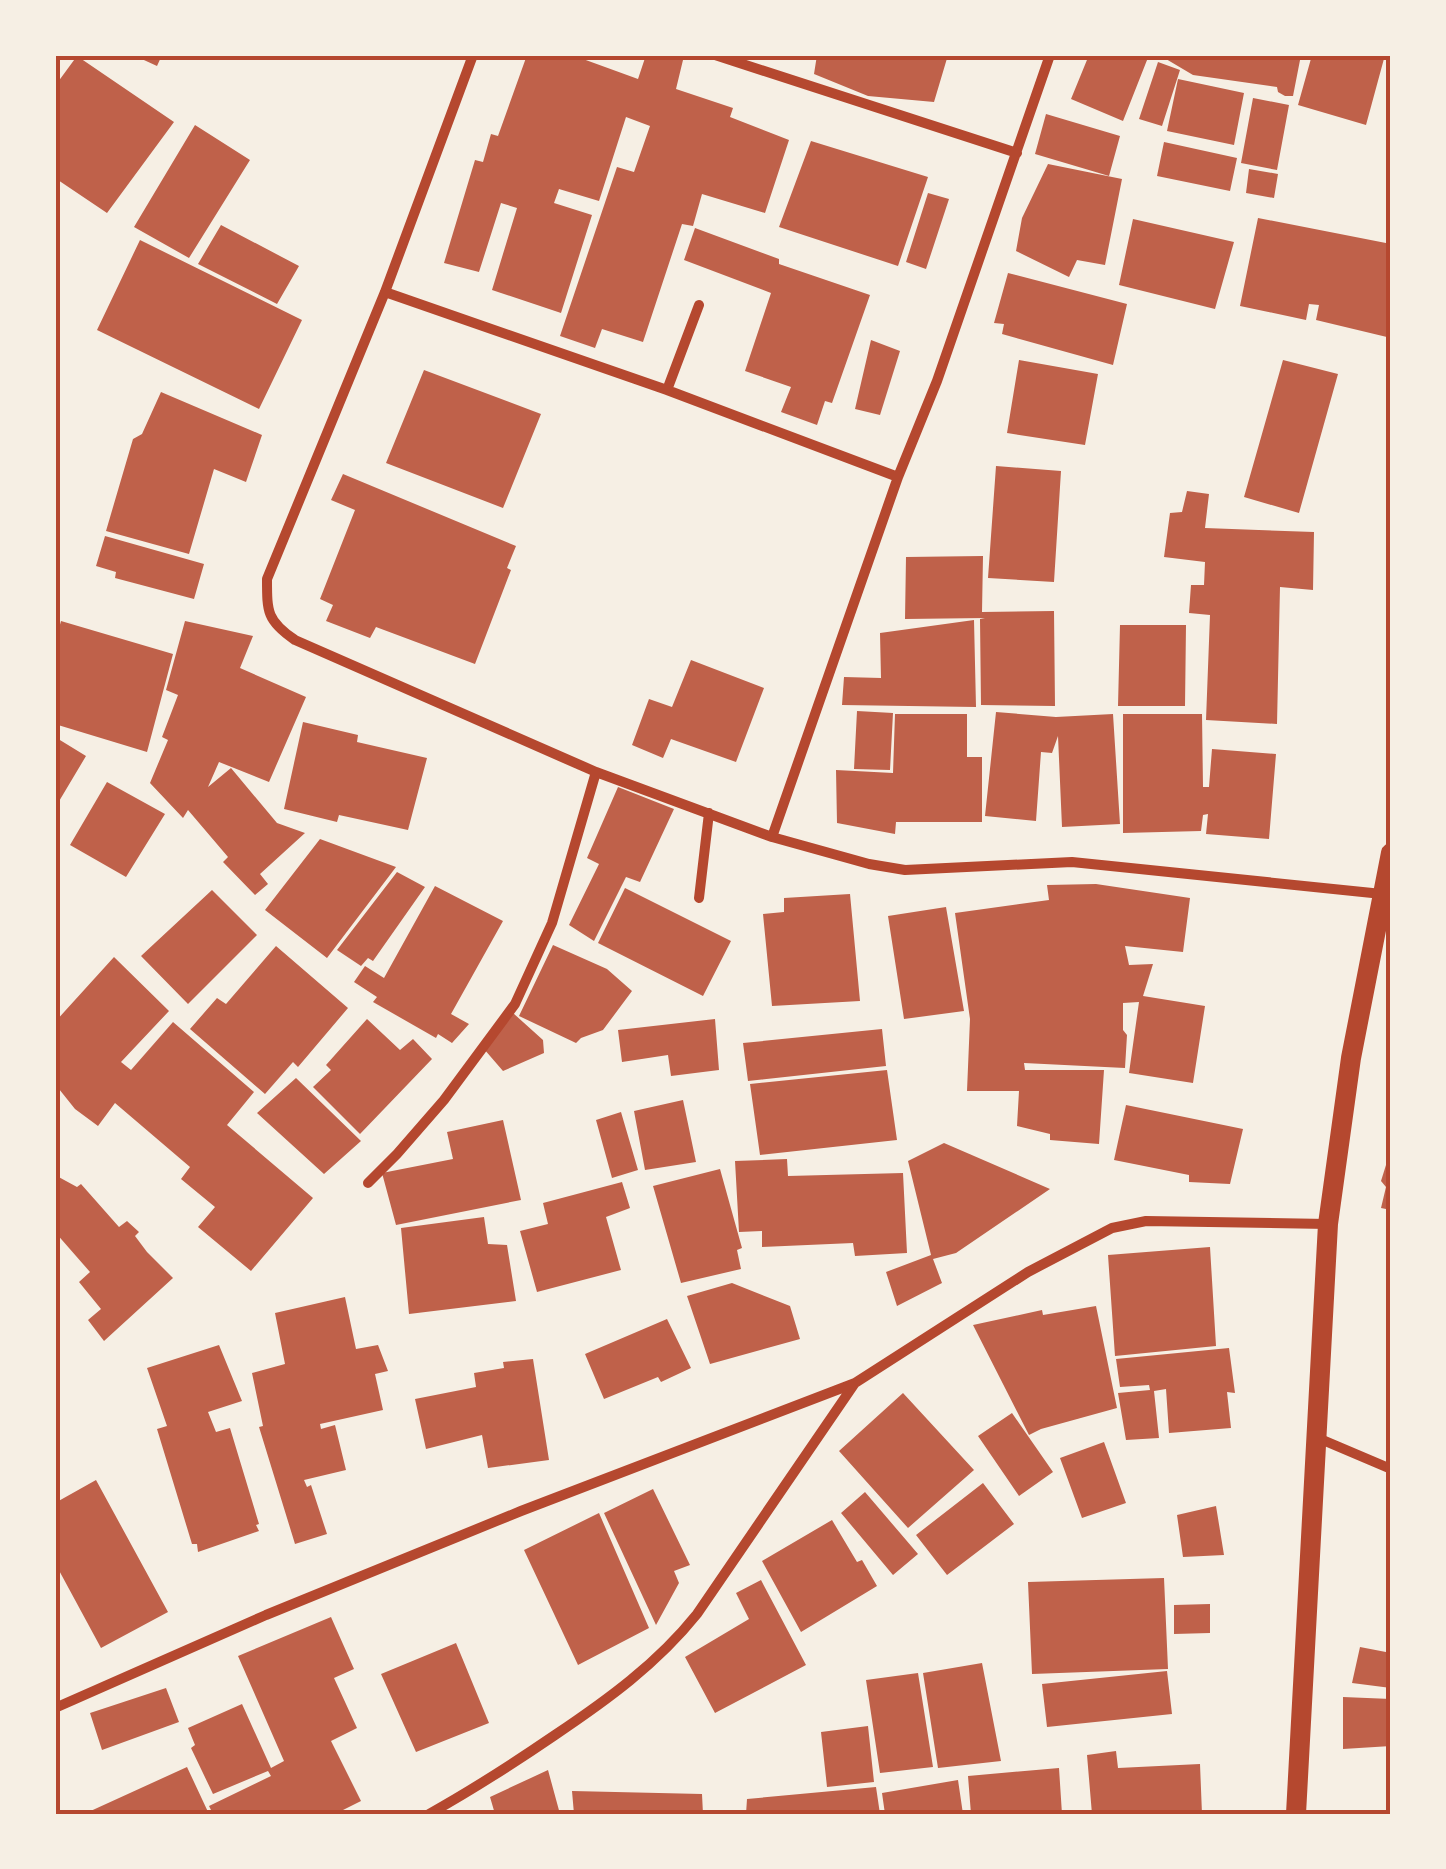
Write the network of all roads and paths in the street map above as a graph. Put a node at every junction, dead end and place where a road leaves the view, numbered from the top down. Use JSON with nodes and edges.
{"nodes":[{"id":1,"x":473,"y":55,"type":"edge"},
{"id":2,"x":715,"y":55,"type":"edge"},
{"id":3,"x":1050,"y":55,"type":"edge"},
{"id":4,"x":1018,"y":154,"type":"junction"},
{"id":5,"x":384,"y":292,"type":"junction"},
{"id":6,"x":699,"y":305,"type":"dead end"},
{"id":7,"x":668,"y":390,"type":"junction"},
{"id":8,"x":898,"y":478,"type":"junction"},
{"id":9,"x":596,"y":772,"type":"junction"},
{"id":10,"x":710,"y":812,"type":"junction"},
{"id":11,"x":772,"y":837,"type":"junction"},
{"id":12,"x":1391,"y":853,"type":"edge"},
{"id":13,"x":1382,"y":894,"type":"junction"},
{"id":14,"x":699,"y":898,"type":"dead end"},
{"id":15,"x":368,"y":1183,"type":"dead end"},
{"id":16,"x":1328,"y":1224,"type":"junction"},
{"id":17,"x":855,"y":1383,"type":"junction"},
{"id":18,"x":1317,"y":1438,"type":"junction"},
{"id":19,"x":1391,"y":1469,"type":"edge"},
{"id":20,"x":55,"y":1708,"type":"edge"},
{"id":21,"x":428,"y":1814,"type":"edge"},
{"id":22,"x":1296,"y":1814,"type":"edge"}],
"edges":[{"from":1,"to":5,"type":"street"},
{"from":2,"to":4,"type":"street"},
{"from":3,"to":4,"type":"street"},
{"from":4,"to":8,"type":"street"},
{"from":5,"to":7,"type":"street"},
{"from":5,"to":9,"type":"street"},
{"from":6,"to":7,"type":"street"},
{"from":7,"to":8,"type":"street"},
{"from":8,"to":11,"type":"street"},
{"from":9,"to":10,"type":"street"},
{"from":9,"to":15,"type":"street"},
{"from":10,"to":11,"type":"street"},
{"from":10,"to":14,"type":"street"},
{"from":11,"to":13,"type":"street"},
{"from":12,"to":13,"type":"main road"},
{"from":13,"to":16,"type":"main road"},
{"from":16,"to":17,"type":"street"},
{"from":16,"to":18,"type":"main road"},
{"from":17,"to":20,"type":"street"},
{"from":17,"to":21,"type":"street"},
{"from":18,"to":19,"type":"street"},
{"from":18,"to":22,"type":"main road"}]}
